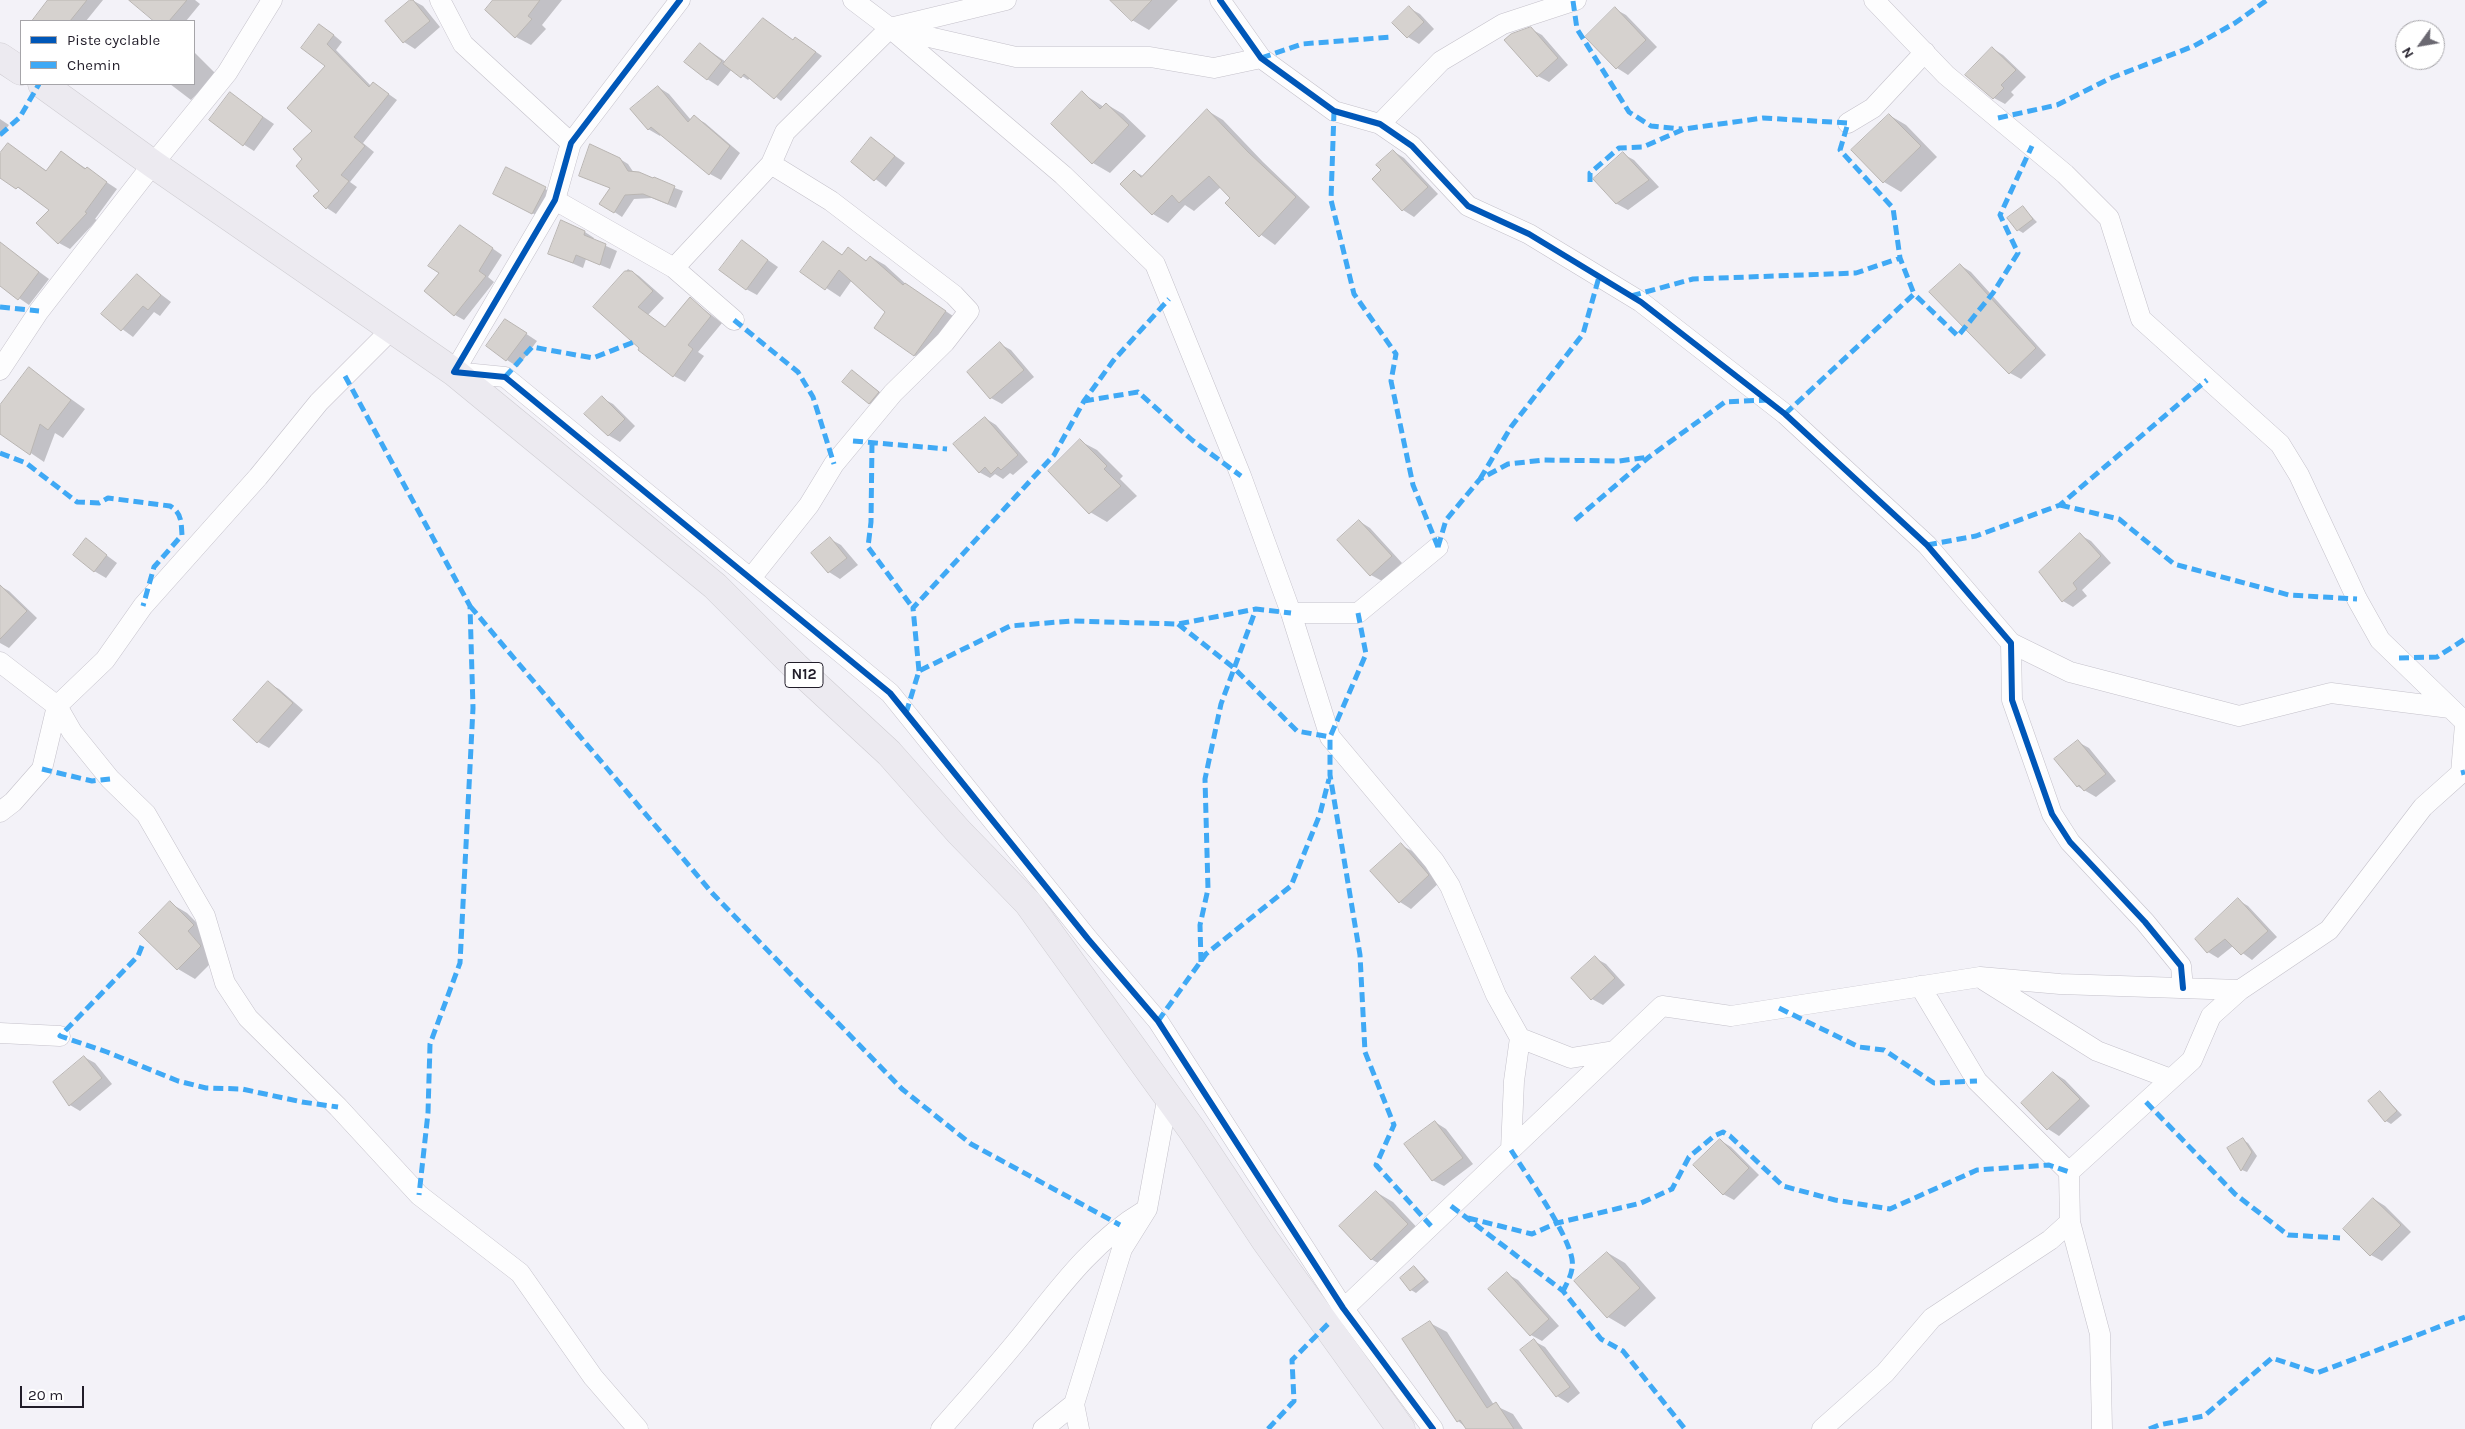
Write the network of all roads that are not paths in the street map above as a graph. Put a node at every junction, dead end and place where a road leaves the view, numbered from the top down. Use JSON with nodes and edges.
{"nodes":[{"id":1,"x":272,"y":0,"type":"edge"},
{"id":2,"x":440,"y":0,"type":"edge"},
{"id":3,"x":680,"y":0,"type":"edge"},
{"id":4,"x":853,"y":0,"type":"edge"},
{"id":5,"x":1006,"y":0,"type":"edge"},
{"id":6,"x":1220,"y":0,"type":"edge"},
{"id":7,"x":1576,"y":0,"type":"edge"},
{"id":8,"x":1874,"y":0,"type":"edge"},
{"id":9,"x":974,"y":3,"type":"edge"},
{"id":10,"x":890,"y":28,"type":"junction"},
{"id":11,"x":1925,"y":52,"type":"junction"},
{"id":12,"x":0,"y":57,"type":"edge"},
{"id":13,"x":1261,"y":58,"type":"junction"},
{"id":14,"x":20,"y":69,"type":"edge"},
{"id":15,"x":43,"y":85,"type":"edge"},
{"id":16,"x":1848,"y":123,"type":"dead end"},
{"id":17,"x":1380,"y":124,"type":"junction"},
{"id":18,"x":571,"y":143,"type":"junction"},
{"id":19,"x":153,"y":164,"type":"junction"},
{"id":20,"x":772,"y":164,"type":"junction"},
{"id":21,"x":555,"y":200,"type":"junction"},
{"id":22,"x":674,"y":268,"type":"junction"},
{"id":23,"x":734,"y":320,"type":"dead end"},
{"id":24,"x":391,"y":330,"type":"junction"},
{"id":25,"x":0,"y":370,"type":"edge"},
{"id":26,"x":454,"y":372,"type":"junction"},
{"id":27,"x":1438,"y":547,"type":"dead end"},
{"id":28,"x":751,"y":578,"type":"junction"},
{"id":29,"x":1291,"y":613,"type":"junction"},
{"id":30,"x":2011,"y":643,"type":"junction"},
{"id":31,"x":0,"y":662,"type":"edge"},
{"id":32,"x":57,"y":706,"type":"junction"},
{"id":33,"x":2450,"y":708,"type":"junction"},
{"id":34,"x":2465,"y":723,"type":"edge"},
{"id":35,"x":0,"y":812,"type":"edge"},
{"id":36,"x":1980,"y":977,"type":"junction"},
{"id":37,"x":1920,"y":986,"type":"junction"},
{"id":38,"x":2183,"y":988,"type":"junction"},
{"id":39,"x":2240,"y":990,"type":"junction"},
{"id":40,"x":0,"y":1033,"type":"edge"},
{"id":41,"x":60,"y":1036,"type":"dead end"},
{"id":42,"x":1520,"y":1038,"type":"junction"},
{"id":43,"x":1614,"y":1052,"type":"junction"},
{"id":44,"x":2171,"y":1079,"type":"junction"},
{"id":45,"x":1168,"y":1095,"type":"junction"},
{"id":46,"x":1511,"y":1150,"type":"junction"},
{"id":47,"x":2069,"y":1172,"type":"junction"},
{"id":48,"x":1148,"y":1209,"type":"junction"},
{"id":49,"x":2070,"y":1222,"type":"junction"},
{"id":50,"x":1336,"y":1316,"type":"junction"},
{"id":51,"x":1074,"y":1404,"type":"junction"},
{"id":52,"x":638,"y":1429,"type":"edge"},
{"id":53,"x":941,"y":1429,"type":"edge"},
{"id":54,"x":1043,"y":1429,"type":"edge"},
{"id":55,"x":1079,"y":1429,"type":"edge"},
{"id":56,"x":1401,"y":1429,"type":"edge"},
{"id":57,"x":1433,"y":1429,"type":"edge"},
{"id":58,"x":1822,"y":1429,"type":"edge"},
{"id":59,"x":2102,"y":1429,"type":"edge"}],
"edges":[{"from":1,"to":19,"type":"street"},
{"from":2,"to":18,"type":"street"},
{"from":3,"to":18,"type":"street"},
{"from":4,"to":10,"type":"street"},
{"from":5,"to":9,"type":"street"},
{"from":6,"to":13,"type":"street"},
{"from":7,"to":17,"type":"street"},
{"from":8,"to":11,"type":"street"},
{"from":9,"to":10,"type":"street"},
{"from":10,"to":13,"type":"street"},
{"from":10,"to":20,"type":"street"},
{"from":10,"to":29,"type":"street"},
{"from":11,"to":16,"type":"street"},
{"from":11,"to":33,"type":"street"},
{"from":12,"to":14,"type":"main road"},
{"from":13,"to":17,"type":"street"},
{"from":15,"to":19,"type":"main road","number":"N12"},
{"from":17,"to":30,"type":"street"},
{"from":18,"to":21,"type":"street"},
{"from":19,"to":24,"type":"main road","number":"N12"},
{"from":19,"to":25,"type":"street"},
{"from":20,"to":22,"type":"street"},
{"from":20,"to":28,"type":"street"},
{"from":21,"to":22,"type":"street"},
{"from":21,"to":26,"type":"street"},
{"from":22,"to":23,"type":"street"},
{"from":24,"to":26,"type":"main road","number":"N12"},
{"from":24,"to":32,"type":"street"},
{"from":26,"to":28,"type":"street"},
{"from":26,"to":45,"type":"main road","number":"N12"},
{"from":27,"to":29,"type":"street"},
{"from":28,"to":50,"type":"street"},
{"from":29,"to":42,"type":"street"},
{"from":30,"to":33,"type":"street"},
{"from":30,"to":38,"type":"street"},
{"from":31,"to":32,"type":"street"},
{"from":32,"to":35,"type":"street"},
{"from":32,"to":52,"type":"street"},
{"from":33,"to":34,"type":"street"},
{"from":34,"to":39,"type":"street"},
{"from":36,"to":37,"type":"street"},
{"from":36,"to":38,"type":"street"},
{"from":36,"to":44,"type":"street"},
{"from":37,"to":43,"type":"street"},
{"from":37,"to":47,"type":"street"},
{"from":38,"to":39,"type":"street"},
{"from":39,"to":44,"type":"street"},
{"from":40,"to":41,"type":"street"},
{"from":42,"to":43,"type":"street"},
{"from":42,"to":46,"type":"street"},
{"from":43,"to":46,"type":"street"},
{"from":44,"to":47,"type":"street"},
{"from":45,"to":48,"type":"street"},
{"from":45,"to":50,"type":"main road","number":"N12"},
{"from":46,"to":50,"type":"street"},
{"from":47,"to":49,"type":"street"},
{"from":48,"to":51,"type":"street"},
{"from":48,"to":53,"type":"street"},
{"from":49,"to":58,"type":"street"},
{"from":49,"to":59,"type":"street"},
{"from":50,"to":56,"type":"main road","number":"N12"},
{"from":50,"to":57,"type":"street"},
{"from":51,"to":54,"type":"street"},
{"from":51,"to":55,"type":"street"}]}
